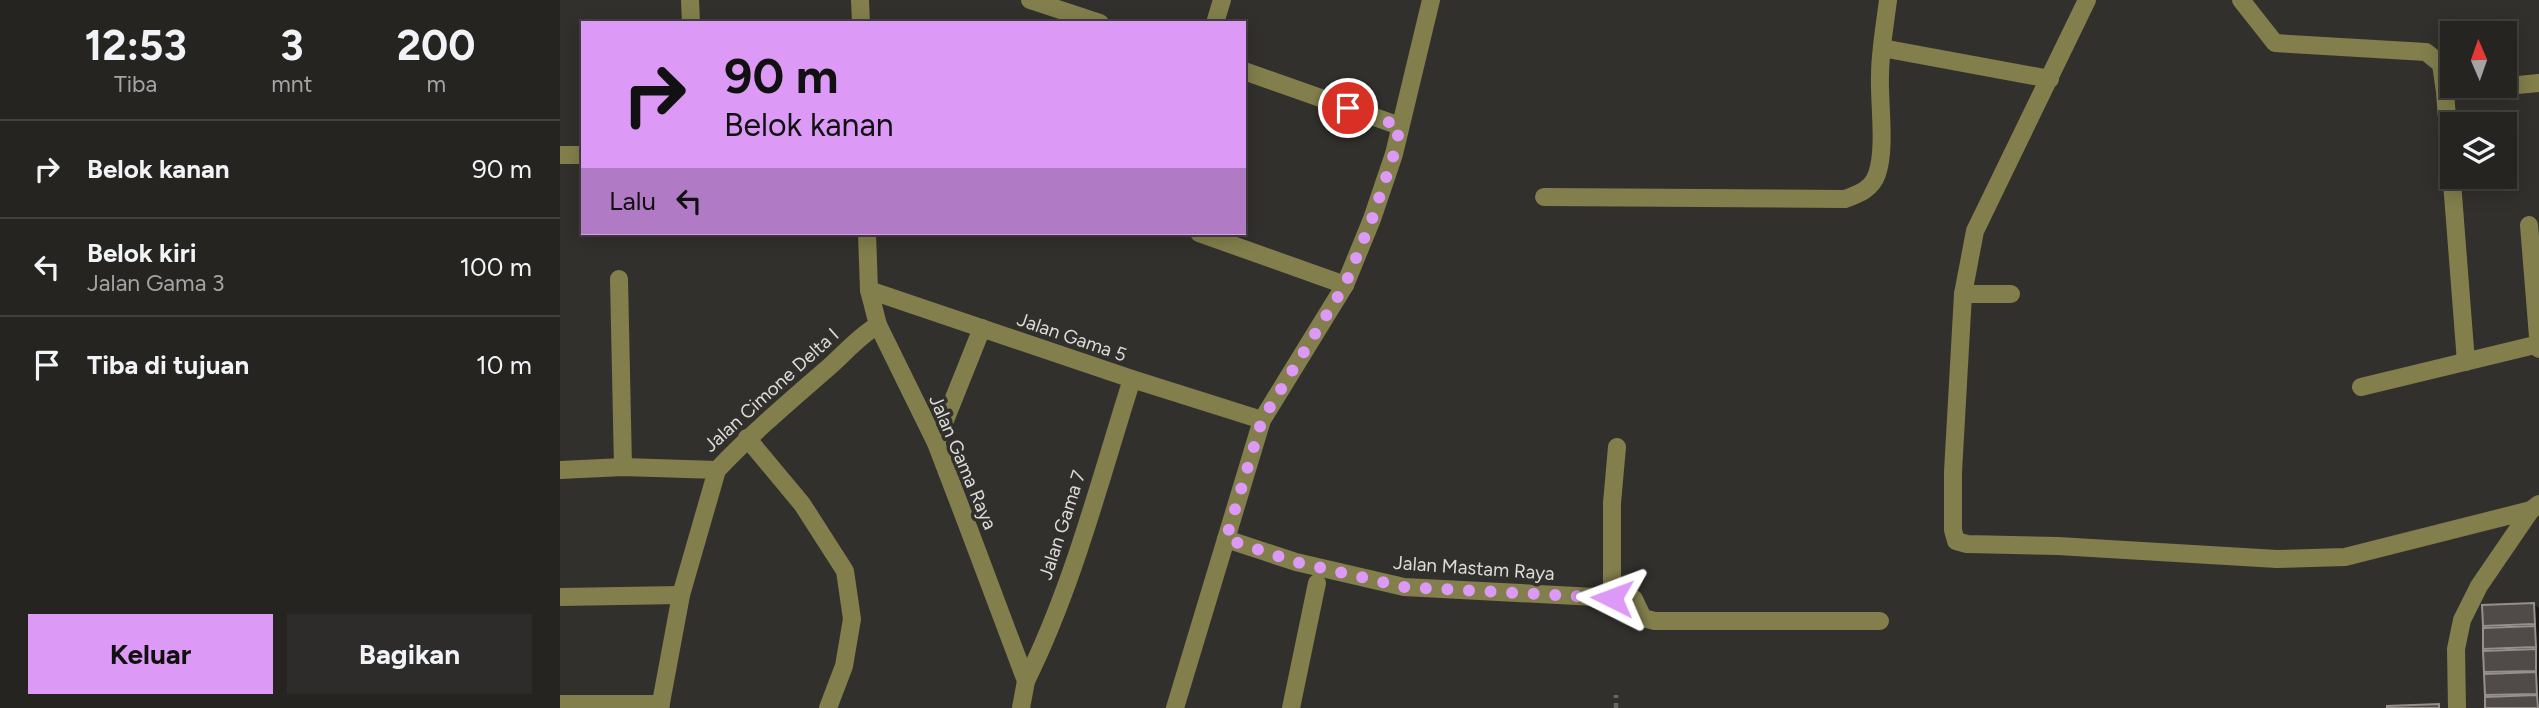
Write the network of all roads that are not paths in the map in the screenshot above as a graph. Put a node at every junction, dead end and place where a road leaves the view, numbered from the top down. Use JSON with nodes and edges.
{"nodes":[{"id":1,"x":690,"y":0,"type":"edge"},
{"id":2,"x":860,"y":0,"type":"edge"},
{"id":3,"x":1030,"y":0,"type":"edge"},
{"id":4,"x":1222,"y":0,"type":"edge"},
{"id":5,"x":1431,"y":0,"type":"edge"},
{"id":6,"x":1888,"y":0,"type":"edge"},
{"id":7,"x":2087,"y":0,"type":"edge"},
{"id":8,"x":2241,"y":0,"type":"edge"},
{"id":9,"x":691,"y":21,"type":"edge"},
{"id":10,"x":861,"y":21,"type":"edge"},
{"id":11,"x":1094,"y":21,"type":"edge"},
{"id":12,"x":1216,"y":21,"type":"edge"},
{"id":13,"x":1882,"y":48,"type":"junction"},
{"id":14,"x":2440,"y":63,"type":"edge"},
{"id":15,"x":1246,"y":72,"type":"edge"},
{"id":16,"x":2050,"y":79,"type":"junction"},
{"id":17,"x":2539,"y":83,"type":"edge"},
{"id":18,"x":2517,"y":85,"type":"edge"},
{"id":19,"x":2445,"y":98,"type":"edge"},
{"id":20,"x":1400,"y":126,"type":"junction"},
{"id":21,"x":560,"y":155,"type":"edge"},
{"id":22,"x":581,"y":155,"type":"edge"},
{"id":23,"x":1544,"y":197,"type":"dead end"},
{"id":24,"x":2529,"y":225,"type":"dead end"},
{"id":25,"x":867,"y":235,"type":"edge"},
{"id":26,"x":1205,"y":235,"type":"edge"},
{"id":27,"x":619,"y":279,"type":"dead end"},
{"id":28,"x":1345,"y":285,"type":"junction"},
{"id":29,"x":869,"y":290,"type":"junction"},
{"id":30,"x":1963,"y":293,"type":"junction"},
{"id":31,"x":2011,"y":294,"type":"dead end"},
{"id":32,"x":982,"y":328,"type":"junction"},
{"id":33,"x":871,"y":329,"type":"junction"},
{"id":34,"x":2539,"y":345,"type":"edge"},
{"id":35,"x":2466,"y":362,"type":"junction"},
{"id":36,"x":1132,"y":379,"type":"junction"},
{"id":37,"x":2361,"y":387,"type":"dead end"},
{"id":38,"x":1262,"y":420,"type":"junction"},
{"id":39,"x":747,"y":438,"type":"junction"},
{"id":40,"x":936,"y":443,"type":"junction"},
{"id":41,"x":1617,"y":447,"type":"dead end"},
{"id":42,"x":623,"y":467,"type":"junction"},
{"id":43,"x":560,"y":470,"type":"edge"},
{"id":44,"x":717,"y":470,"type":"junction"},
{"id":45,"x":2535,"y":507,"type":"edge"},
{"id":46,"x":1226,"y":539,"type":"junction"},
{"id":47,"x":1317,"y":583,"type":"dead end"},
{"id":48,"x":681,"y":595,"type":"junction"},
{"id":49,"x":560,"y":597,"type":"edge"},
{"id":50,"x":1612,"y":598,"type":"junction"},
{"id":51,"x":1880,"y":621,"type":"dead end"},
{"id":52,"x":1026,"y":681,"type":"junction"},
{"id":53,"x":560,"y":704,"type":"edge"},
{"id":54,"x":660,"y":706,"type":"edge"},
{"id":55,"x":828,"y":708,"type":"edge"},
{"id":56,"x":1021,"y":708,"type":"edge"},
{"id":57,"x":1175,"y":708,"type":"edge"},
{"id":58,"x":1291,"y":708,"type":"edge"},
{"id":59,"x":2457,"y":708,"type":"edge"}],
"edges":[{"from":1,"to":9,"type":"street"},
{"from":2,"to":10,"type":"street"},
{"from":3,"to":11,"type":"street"},
{"from":4,"to":12,"type":"street"},
{"from":5,"to":20,"type":"street"},
{"from":6,"to":13,"type":"street"},
{"from":7,"to":16,"type":"street"},
{"from":8,"to":14,"type":"street"},
{"from":13,"to":16,"type":"street"},
{"from":13,"to":23,"type":"street"},
{"from":15,"to":20,"type":"street"},
{"from":16,"to":30,"type":"street"},
{"from":17,"to":18,"type":"street"},
{"from":19,"to":35,"type":"street"},
{"from":20,"to":28,"type":"street"},
{"from":21,"to":22,"type":"street"},
{"from":24,"to":34,"type":"street"},
{"from":25,"to":29,"type":"street","name":"Jalan Gama Raya"},
{"from":26,"to":28,"type":"street"},
{"from":27,"to":42,"type":"street"},
{"from":28,"to":38,"type":"street"},
{"from":29,"to":32,"type":"street","name":"Jalan Gama 5"},
{"from":29,"to":33,"type":"street","name":"Jalan Gama Raya"},
{"from":30,"to":31,"type":"street"},
{"from":30,"to":45,"type":"street"},
{"from":32,"to":36,"type":"street","name":"Jalan Gama 5"},
{"from":32,"to":40,"type":"street"},
{"from":33,"to":39,"type":"street","name":"Jalan Cimone Delta I"},
{"from":33,"to":40,"type":"street","name":"Jalan Gama Raya"},
{"from":34,"to":35,"type":"street"},
{"from":35,"to":37,"type":"street"},
{"from":36,"to":38,"type":"street","name":"Jalan Gama 5"},
{"from":36,"to":52,"type":"street","name":"Jalan Gama 7"},
{"from":38,"to":46,"type":"street"},
{"from":39,"to":44,"type":"street","name":"Jalan Cimone Delta I"},
{"from":39,"to":55,"type":"street"},
{"from":40,"to":52,"type":"street","name":"Jalan Gama Raya"},
{"from":41,"to":50,"type":"street"},
{"from":42,"to":43,"type":"street","name":"Jalan Cimone Delta I"},
{"from":42,"to":44,"type":"street","name":"Jalan Cimone Delta I"},
{"from":44,"to":48,"type":"street"},
{"from":45,"to":59,"type":"street"},
{"from":46,"to":50,"type":"street","name":"Jalan Mastam Raya"},
{"from":46,"to":57,"type":"street"},
{"from":47,"to":58,"type":"street"},
{"from":48,"to":49,"type":"street"},
{"from":48,"to":54,"type":"street"},
{"from":50,"to":51,"type":"street","name":"Jalan Mastam Raya"},
{"from":52,"to":56,"type":"street"},
{"from":53,"to":54,"type":"street"}]}
